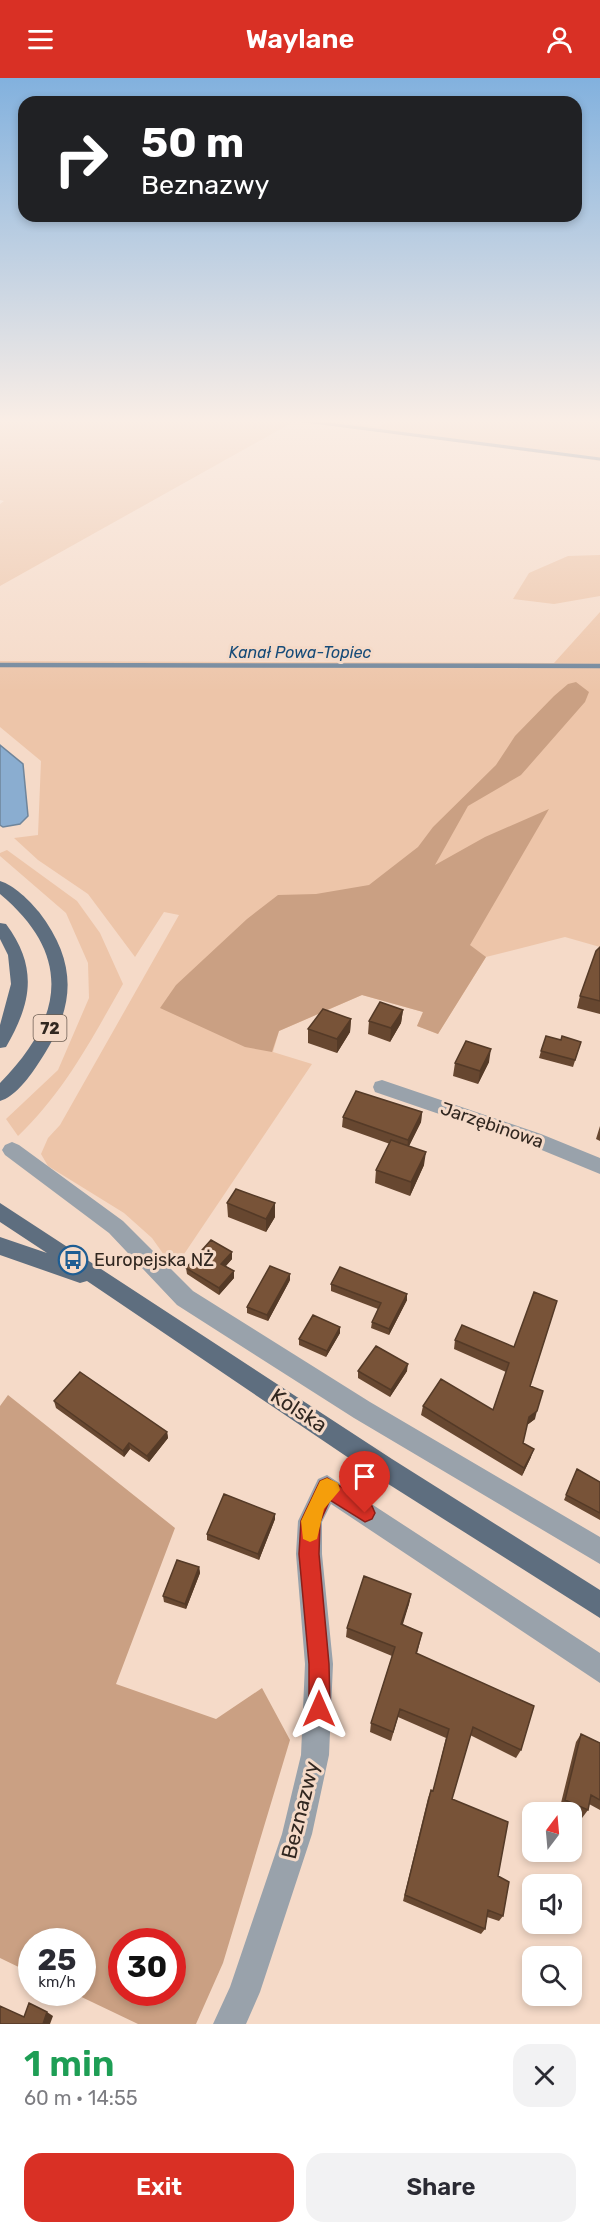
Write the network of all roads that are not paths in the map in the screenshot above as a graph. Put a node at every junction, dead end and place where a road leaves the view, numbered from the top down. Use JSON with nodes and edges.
{"nodes":[{"id":1,"x":0,"y":886,"type":"edge"},
{"id":2,"x":0,"y":928,"type":"edge"},
{"id":3,"x":0,"y":1042,"type":"edge"},
{"id":4,"x":382,"y":1087,"type":"dead end"},
{"id":5,"x":0,"y":1094,"type":"edge"},
{"id":6,"x":12,"y":1150,"type":"dead end"},
{"id":7,"x":600,"y":1166,"type":"edge"},
{"id":8,"x":0,"y":1211,"type":"edge"},
{"id":9,"x":0,"y":1246,"type":"edge"},
{"id":10,"x":114,"y":1288,"type":"junction"},
{"id":11,"x":600,"y":1551,"type":"edge"},
{"id":12,"x":600,"y":1605,"type":"edge"},
{"id":13,"x":600,"y":1669,"type":"edge"},
{"id":14,"x":229,"y":2024,"type":"edge"}],
"edges":[{"from":1,"to":5,"type":"main road","number":"72"},
{"from":2,"to":3,"type":"main road","number":"72"},
{"from":4,"to":7,"type":"street","name":"Jarzębinowa"},
{"from":6,"to":11,"type":"street"},
{"from":8,"to":10,"type":"main road","name":"Kolska"},
{"from":9,"to":10,"type":"main road"},
{"from":10,"to":12,"type":"main road","name":"Kolska"},
{"from":13,"to":14,"type":"street","name":"Beznazwy"}]}
